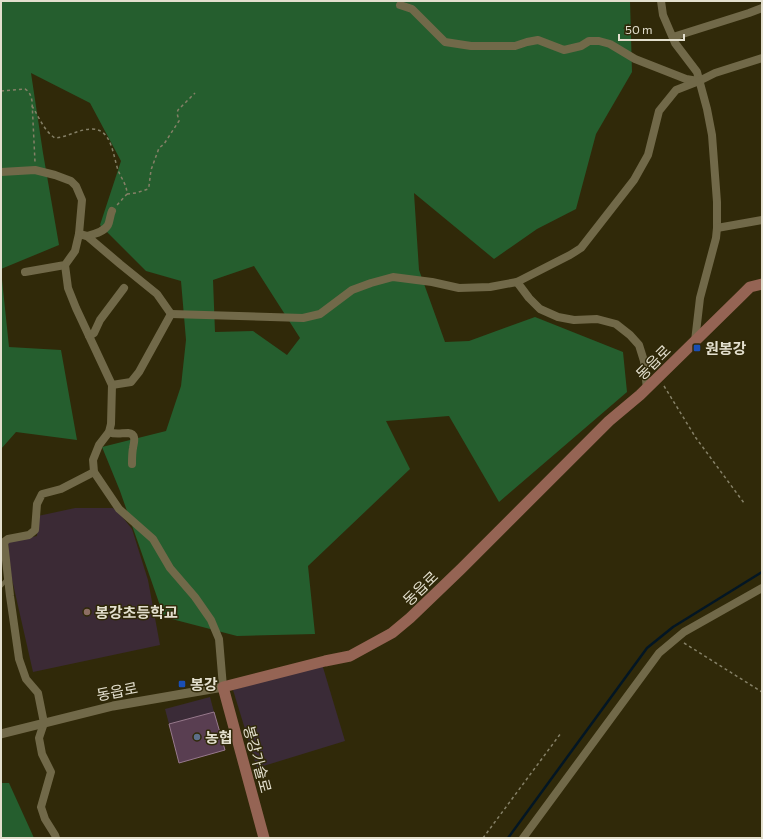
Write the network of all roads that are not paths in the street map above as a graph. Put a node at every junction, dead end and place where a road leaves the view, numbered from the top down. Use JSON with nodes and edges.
{"nodes":[{"id":1,"x":661,"y":1,"type":"edge"},
{"id":2,"x":400,"y":5,"type":"dead end"},
{"id":3,"x":762,"y":8,"type":"edge"},
{"id":4,"x":673,"y":37,"type":"junction"},
{"id":5,"x":762,"y":58,"type":"edge"},
{"id":6,"x":699,"y":81,"type":"junction"},
{"id":7,"x":2,"y":171,"type":"edge"},
{"id":8,"x":112,"y":211,"type":"road end"},
{"id":9,"x":762,"y":220,"type":"edge"},
{"id":10,"x":717,"y":228,"type":"junction"},
{"id":11,"x":83,"y":235,"type":"junction"},
{"id":12,"x":65,"y":265,"type":"junction"},
{"id":13,"x":25,"y":272,"type":"dead end"},
{"id":14,"x":517,"y":282,"type":"junction"},
{"id":15,"x":762,"y":284,"type":"edge"},
{"id":16,"x":124,"y":288,"type":"dead end"},
{"id":17,"x":171,"y":314,"type":"junction"},
{"id":18,"x":89,"y":336,"type":"junction"},
{"id":19,"x":696,"y":341,"type":"junction"},
{"id":20,"x":112,"y":385,"type":"junction"},
{"id":21,"x":647,"y":389,"type":"junction"},
{"id":22,"x":109,"y":432,"type":"junction"},
{"id":23,"x":132,"y":464,"type":"dead end"},
{"id":24,"x":94,"y":472,"type":"junction"},
{"id":25,"x":8,"y":578,"type":"junction"},
{"id":26,"x":1,"y":586,"type":"edge"},
{"id":27,"x":762,"y":588,"type":"edge"},
{"id":28,"x":223,"y":687,"type":"junction"},
{"id":29,"x":44,"y":723,"type":"junction"},
{"id":30,"x":1,"y":734,"type":"edge"},
{"id":31,"x":56,"y":838,"type":"edge"},
{"id":32,"x":264,"y":838,"type":"edge"},
{"id":33,"x":523,"y":838,"type":"edge"}],
"edges":[{"from":1,"to":4,"type":"street"},
{"from":2,"to":6,"type":"street"},
{"from":3,"to":4,"type":"street"},
{"from":4,"to":6,"type":"street"},
{"from":5,"to":6,"type":"street"},
{"from":6,"to":10,"type":"street"},
{"from":6,"to":14,"type":"street"},
{"from":7,"to":11,"type":"street"},
{"from":8,"to":11,"type":"street"},
{"from":9,"to":10,"type":"street"},
{"from":10,"to":19,"type":"street"},
{"from":11,"to":12,"type":"street"},
{"from":11,"to":17,"type":"street"},
{"from":12,"to":13,"type":"street"},
{"from":12,"to":18,"type":"street"},
{"from":14,"to":17,"type":"street"},
{"from":14,"to":21,"type":"street"},
{"from":15,"to":19,"type":"main road","name":"동읍로"},
{"from":16,"to":18,"type":"street"},
{"from":17,"to":20,"type":"street"},
{"from":18,"to":20,"type":"street"},
{"from":19,"to":21,"type":"main road","name":"동읍로"},
{"from":20,"to":22,"type":"street"},
{"from":21,"to":28,"type":"main road","name":"동읍로"},
{"from":22,"to":23,"type":"street"},
{"from":22,"to":24,"type":"street"},
{"from":24,"to":25,"type":"street"},
{"from":24,"to":28,"type":"street"},
{"from":25,"to":26,"type":"lane"},
{"from":25,"to":29,"type":"street"},
{"from":27,"to":33,"type":"street"},
{"from":28,"to":29,"type":"street","name":"동읍로"},
{"from":28,"to":32,"type":"main road","name":"봉강가술로"},
{"from":29,"to":30,"type":"street","name":"동읍로"},
{"from":29,"to":31,"type":"street"}]}
